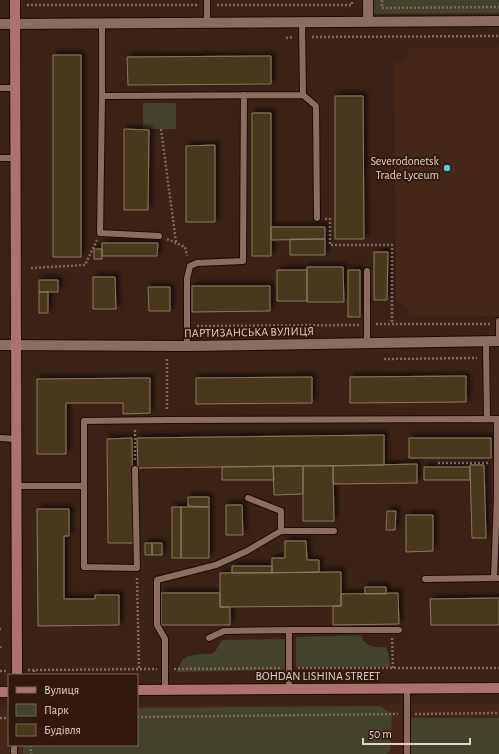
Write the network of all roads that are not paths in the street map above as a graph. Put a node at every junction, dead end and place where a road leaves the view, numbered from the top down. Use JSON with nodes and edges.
{"nodes":[{"id":1,"x":15,"y":0,"type":"edge"},
{"id":2,"x":368,"y":0,"type":"edge"},
{"id":3,"x":207,"y":2,"type":"edge"},
{"id":4,"x":499,"y":21,"type":"edge"},
{"id":5,"x":302,"y":22,"type":"junction"},
{"id":6,"x":368,"y":22,"type":"junction"},
{"id":7,"x":102,"y":23,"type":"junction"},
{"id":8,"x":207,"y":23,"type":"junction"},
{"id":9,"x":0,"y":24,"type":"edge"},
{"id":10,"x":15,"y":24,"type":"junction"},
{"id":11,"x":0,"y":88,"type":"edge"},
{"id":12,"x":15,"y":88,"type":"junction"},
{"id":13,"x":244,"y":95,"type":"junction"},
{"id":14,"x":303,"y":95,"type":"junction"},
{"id":15,"x":102,"y":96,"type":"junction"},
{"id":16,"x":0,"y":158,"type":"edge"},
{"id":17,"x":16,"y":158,"type":"junction"},
{"id":18,"x":317,"y":218,"type":"road end"},
{"id":19,"x":159,"y":236,"type":"road end"},
{"id":20,"x":367,"y":271,"type":"dead end"},
{"id":21,"x":499,"y":322,"type":"edge"},
{"id":22,"x":486,"y":341,"type":"junction"},
{"id":23,"x":499,"y":341,"type":"edge"},
{"id":24,"x":367,"y":343,"type":"junction"},
{"id":25,"x":0,"y":345,"type":"edge"},
{"id":26,"x":16,"y":346,"type":"junction"},
{"id":27,"x":187,"y":346,"type":"junction"},
{"id":28,"x":487,"y":419,"type":"junction"},
{"id":29,"x":498,"y":419,"type":"edge"},
{"id":30,"x":0,"y":438,"type":"edge"},
{"id":31,"x":16,"y":439,"type":"junction"},
{"id":32,"x":135,"y":469,"type":"road end"},
{"id":33,"x":17,"y":486,"type":"junction"},
{"id":34,"x":84,"y":486,"type":"junction"},
{"id":35,"x":248,"y":498,"type":"dead end"},
{"id":36,"x":281,"y":531,"type":"junction"},
{"id":37,"x":334,"y":531,"type":"dead end"},
{"id":38,"x":497,"y":578,"type":"edge"},
{"id":39,"x":425,"y":579,"type":"dead end"},
{"id":40,"x":289,"y":630,"type":"junction"},
{"id":41,"x":399,"y":630,"type":"dead end"},
{"id":42,"x":209,"y":638,"type":"dead end"},
{"id":43,"x":18,"y":674,"type":"edge"},
{"id":44,"x":406,"y":688,"type":"junction"},
{"id":45,"x":499,"y":688,"type":"edge"},
{"id":46,"x":289,"y":689,"type":"junction"},
{"id":47,"x":138,"y":690,"type":"edge"},
{"id":48,"x":165,"y":690,"type":"junction"},
{"id":49,"x":407,"y":754,"type":"edge"}],
"edges":[{"from":1,"to":10,"type":"street"},
{"from":2,"to":6,"type":"street"},
{"from":3,"to":8,"type":"lane"},
{"from":4,"to":6,"type":"street"},
{"from":5,"to":6,"type":"street"},
{"from":5,"to":8,"type":"street"},
{"from":5,"to":14,"type":"lane"},
{"from":7,"to":8,"type":"street"},
{"from":7,"to":10,"type":"street"},
{"from":7,"to":15,"type":"lane"},
{"from":9,"to":10,"type":"street"},
{"from":10,"to":12,"type":"street"},
{"from":11,"to":12,"type":"lane"},
{"from":12,"to":17,"type":"street"},
{"from":13,"to":14,"type":"lane"},
{"from":13,"to":15,"type":"lane"},
{"from":13,"to":27,"type":"lane"},
{"from":14,"to":18,"type":"lane"},
{"from":15,"to":19,"type":"lane"},
{"from":16,"to":17,"type":"lane"},
{"from":17,"to":26,"type":"street"},
{"from":20,"to":24,"type":"lane"},
{"from":21,"to":23,"type":"lane"},
{"from":22,"to":23,"type":"street","name":"ПАРТИЗАНСЬКА ВУЛИЦЯ"},
{"from":22,"to":24,"type":"street","name":"ПАРТИЗАНСЬКА ВУЛИЦЯ"},
{"from":22,"to":28,"type":"lane"},
{"from":24,"to":27,"type":"street","name":"ПАРТИЗАНСЬКА ВУЛИЦЯ"},
{"from":25,"to":26,"type":"street","name":"ПАРТИЗАНСЬКА ВУЛИЦЯ"},
{"from":26,"to":27,"type":"street","name":"ПАРТИЗАНСЬКА ВУЛИЦЯ"},
{"from":26,"to":31,"type":"street"},
{"from":28,"to":29,"type":"lane"},
{"from":28,"to":34,"type":"lane"},
{"from":29,"to":38,"type":"lane"},
{"from":30,"to":31,"type":"lane"},
{"from":31,"to":33,"type":"street"},
{"from":32,"to":34,"type":"lane"},
{"from":33,"to":34,"type":"lane"},
{"from":33,"to":43,"type":"street"},
{"from":35,"to":36,"type":"lane"},
{"from":36,"to":37,"type":"lane"},
{"from":36,"to":48,"type":"lane"},
{"from":38,"to":39,"type":"lane"},
{"from":40,"to":41,"type":"lane"},
{"from":40,"to":42,"type":"lane"},
{"from":40,"to":46,"type":"lane"},
{"from":44,"to":45,"type":"street","name":"BOHDAN LISHINA STREET"},
{"from":44,"to":46,"type":"street","name":"BOHDAN LISHINA STREET"},
{"from":44,"to":49,"type":"lane"},
{"from":46,"to":48,"type":"street","name":"BOHDAN LISHINA STREET"},
{"from":47,"to":48,"type":"street","name":"BOHDAN LISHINA STREET"}]}
